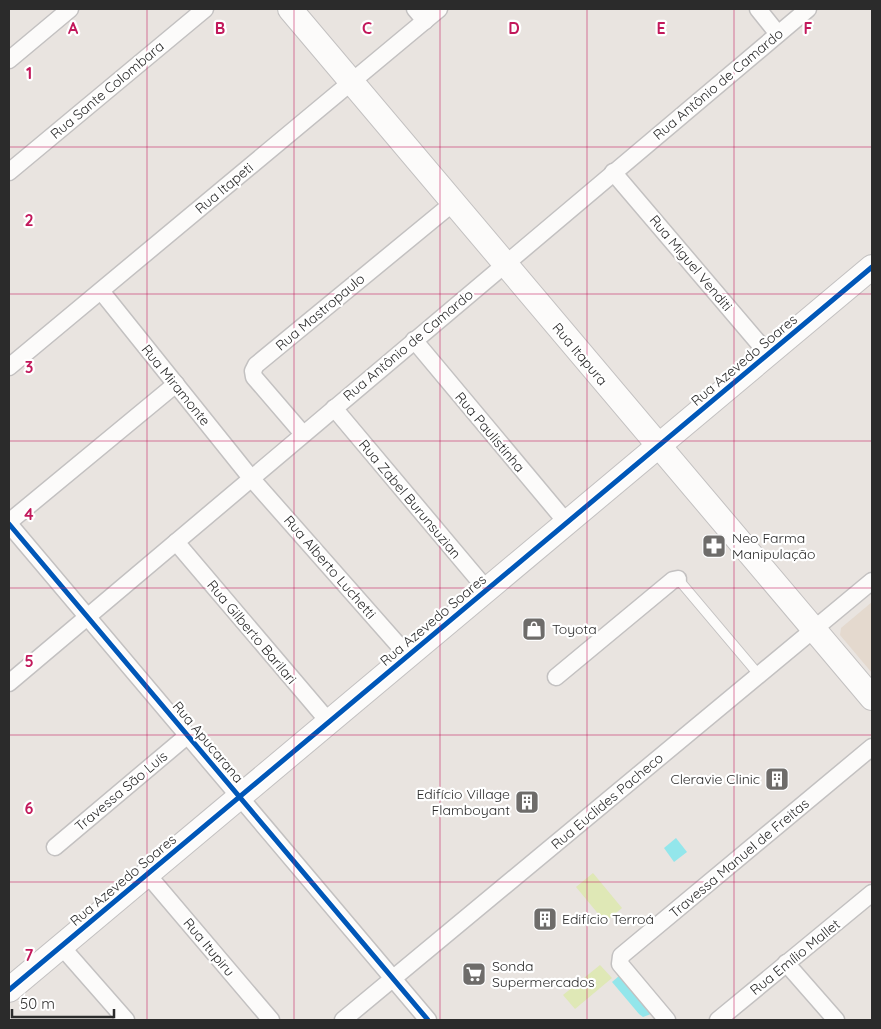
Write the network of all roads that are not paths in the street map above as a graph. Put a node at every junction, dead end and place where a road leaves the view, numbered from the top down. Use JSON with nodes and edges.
{"nodes":[{"id":1,"x":70,"y":9,"type":"edge"},
{"id":2,"x":206,"y":9,"type":"edge"},
{"id":3,"x":290,"y":9,"type":"edge"},
{"id":4,"x":439,"y":9,"type":"edge"},
{"id":5,"x":758,"y":9,"type":"edge"},
{"id":6,"x":808,"y":9,"type":"edge"},
{"id":7,"x":420,"y":15,"type":"edge"},
{"id":8,"x":778,"y":34,"type":"junction"},
{"id":9,"x":9,"y":60,"type":"edge"},
{"id":10,"x":352,"y":82,"type":"junction"},
{"id":11,"x":9,"y":172,"type":"edge"},
{"id":12,"x":613,"y":172,"type":"junction"},
{"id":13,"x":453,"y":203,"type":"junction"},
{"id":14,"x":504,"y":264,"type":"junction"},
{"id":15,"x":872,"y":267,"type":"edge"},
{"id":16,"x":101,"y":291,"type":"junction"},
{"id":17,"x":414,"y":340,"type":"junction"},
{"id":18,"x":768,"y":354,"type":"junction"},
{"id":19,"x":9,"y":367,"type":"edge"},
{"id":20,"x":176,"y":384,"type":"junction"},
{"id":21,"x":334,"y":408,"type":"junction"},
{"id":22,"x":303,"y":434,"type":"junction"},
{"id":23,"x":659,"y":447,"type":"junction"},
{"id":24,"x":251,"y":478,"type":"junction"},
{"id":25,"x":9,"y":523,"type":"edge"},
{"id":26,"x":567,"y":523,"type":"junction"},
{"id":27,"x":176,"y":542,"type":"junction"},
{"id":28,"x":678,"y":579,"type":"joint"},
{"id":29,"x":872,"y":581,"type":"edge"},
{"id":30,"x":487,"y":590,"type":"junction"},
{"id":31,"x":87,"y":618,"type":"junction"},
{"id":32,"x":814,"y":630,"type":"junction"},
{"id":33,"x":408,"y":656,"type":"junction"},
{"id":34,"x":759,"y":675,"type":"junction"},
{"id":35,"x":556,"y":677,"type":"dead end"},
{"id":36,"x":9,"y":683,"type":"edge"},
{"id":37,"x":872,"y":698,"type":"edge"},
{"id":38,"x":329,"y":722,"type":"junction"},
{"id":39,"x":188,"y":735,"type":"junction"},
{"id":40,"x":872,"y":747,"type":"edge"},
{"id":41,"x":238,"y":797,"type":"junction"},
{"id":42,"x":55,"y":847,"type":"dead end"},
{"id":43,"x":148,"y":874,"type":"junction"},
{"id":44,"x":872,"y":894,"type":"edge"},
{"id":45,"x":61,"y":946,"type":"junction"},
{"id":46,"x":786,"y":963,"type":"junction"},
{"id":47,"x":393,"y":978,"type":"junction"},
{"id":48,"x":9,"y":990,"type":"edge"},
{"id":49,"x":126,"y":1020,"type":"edge"},
{"id":50,"x":271,"y":1020,"type":"edge"},
{"id":51,"x":343,"y":1020,"type":"edge"},
{"id":52,"x":428,"y":1020,"type":"edge"},
{"id":53,"x":666,"y":1020,"type":"edge"},
{"id":54,"x":718,"y":1020,"type":"edge"},
{"id":55,"x":836,"y":1020,"type":"edge"}],
"edges":[{"from":1,"to":9,"type":"street"},
{"from":2,"to":11,"type":"street","name":"Rua Sante Colombara"},
{"from":3,"to":10,"type":"street","name":"Rua Itapura"},
{"from":4,"to":7,"type":"street","name":"Rua Itapeti"},
{"from":5,"to":8,"type":"street"},
{"from":6,"to":8,"type":"street","name":"Rua Antônio de Camardo"},
{"from":7,"to":10,"type":"street","name":"Rua Itapeti"},
{"from":8,"to":12,"type":"street","name":"Rua Antônio de Camardo"},
{"from":10,"to":13,"type":"street","name":"Rua Itapura"},
{"from":10,"to":16,"type":"street","name":"Rua Itapeti"},
{"from":12,"to":14,"type":"street","name":"Rua Antônio de Camardo"},
{"from":12,"to":18,"type":"street","name":"Rua Miguel Venditi"},
{"from":13,"to":14,"type":"street","name":"Rua Itapura"},
{"from":13,"to":22,"type":"street","name":"Rua Mastropaulo"},
{"from":14,"to":17,"type":"street","name":"Rua Antônio de Camardo"},
{"from":14,"to":23,"type":"street","name":"Rua Itapura"},
{"from":15,"to":18,"type":"street","name":"Rua Azevedo Soares"},
{"from":16,"to":19,"type":"street","name":"Rua Itapeti"},
{"from":16,"to":20,"type":"street","name":"Rua Miramonte"},
{"from":17,"to":21,"type":"street","name":"Rua Antônio de Camardo"},
{"from":17,"to":26,"type":"street","name":"Rua Paulistinha"},
{"from":18,"to":23,"type":"street","name":"Rua Azevedo Soares"},
{"from":20,"to":24,"type":"street","name":"Rua Miramonte"},
{"from":20,"to":25,"type":"street"},
{"from":21,"to":22,"type":"street","name":"Rua Antônio de Camardo"},
{"from":21,"to":30,"type":"street","name":"Rua Zabel Burunsuzian"},
{"from":22,"to":24,"type":"street","name":"Rua Antônio de Camardo"},
{"from":23,"to":26,"type":"street","name":"Rua Azevedo Soares"},
{"from":23,"to":32,"type":"street","name":"Rua Itapura"},
{"from":24,"to":27,"type":"street","name":"Rua Antônio de Camardo"},
{"from":24,"to":33,"type":"street","name":"Rua Alberto Luchetti"},
{"from":25,"to":31,"type":"street","name":"Rua Apucarana"},
{"from":26,"to":30,"type":"street","name":"Rua Azevedo Soares"},
{"from":27,"to":31,"type":"street","name":"Rua Antônio de Camardo"},
{"from":27,"to":38,"type":"street","name":"Rua Gilberto Barilari"},
{"from":28,"to":34,"type":"lane"},
{"from":28,"to":35,"type":"street"},
{"from":29,"to":32,"type":"street","name":"Rua Euclides Pacheco"},
{"from":30,"to":33,"type":"street","name":"Rua Azevedo Soares"},
{"from":31,"to":36,"type":"street","name":"Rua Antônio de Camardo"},
{"from":31,"to":39,"type":"street","name":"Rua Apucarana"},
{"from":32,"to":34,"type":"street","name":"Rua Euclides Pacheco"},
{"from":32,"to":37,"type":"street","name":"Rua Itapura"},
{"from":33,"to":38,"type":"street","name":"Rua Azevedo Soares"},
{"from":34,"to":47,"type":"street","name":"Rua Euclides Pacheco"},
{"from":38,"to":41,"type":"street","name":"Rua Azevedo Soares"},
{"from":39,"to":41,"type":"street","name":"Rua Apucarana"},
{"from":39,"to":42,"type":"street","name":"Travessa São Luís"},
{"from":40,"to":53,"type":"street","name":"Travessa Manuel de Freitas"},
{"from":41,"to":43,"type":"street","name":"Rua Azevedo Soares"},
{"from":41,"to":47,"type":"street","name":"Rua Apucarana"},
{"from":43,"to":45,"type":"street","name":"Rua Azevedo Soares"},
{"from":43,"to":50,"type":"street","name":"Rua Itupiru"},
{"from":44,"to":46,"type":"street","name":"Rua Emílio Mallet"},
{"from":45,"to":48,"type":"street","name":"Rua Azevedo Soares"},
{"from":45,"to":49,"type":"street"},
{"from":46,"to":54,"type":"street","name":"Rua Emílio Mallet"},
{"from":46,"to":55,"type":"street"},
{"from":47,"to":51,"type":"street","name":"Rua Euclides Pacheco"},
{"from":47,"to":52,"type":"street","name":"Rua Apucarana"}]}
